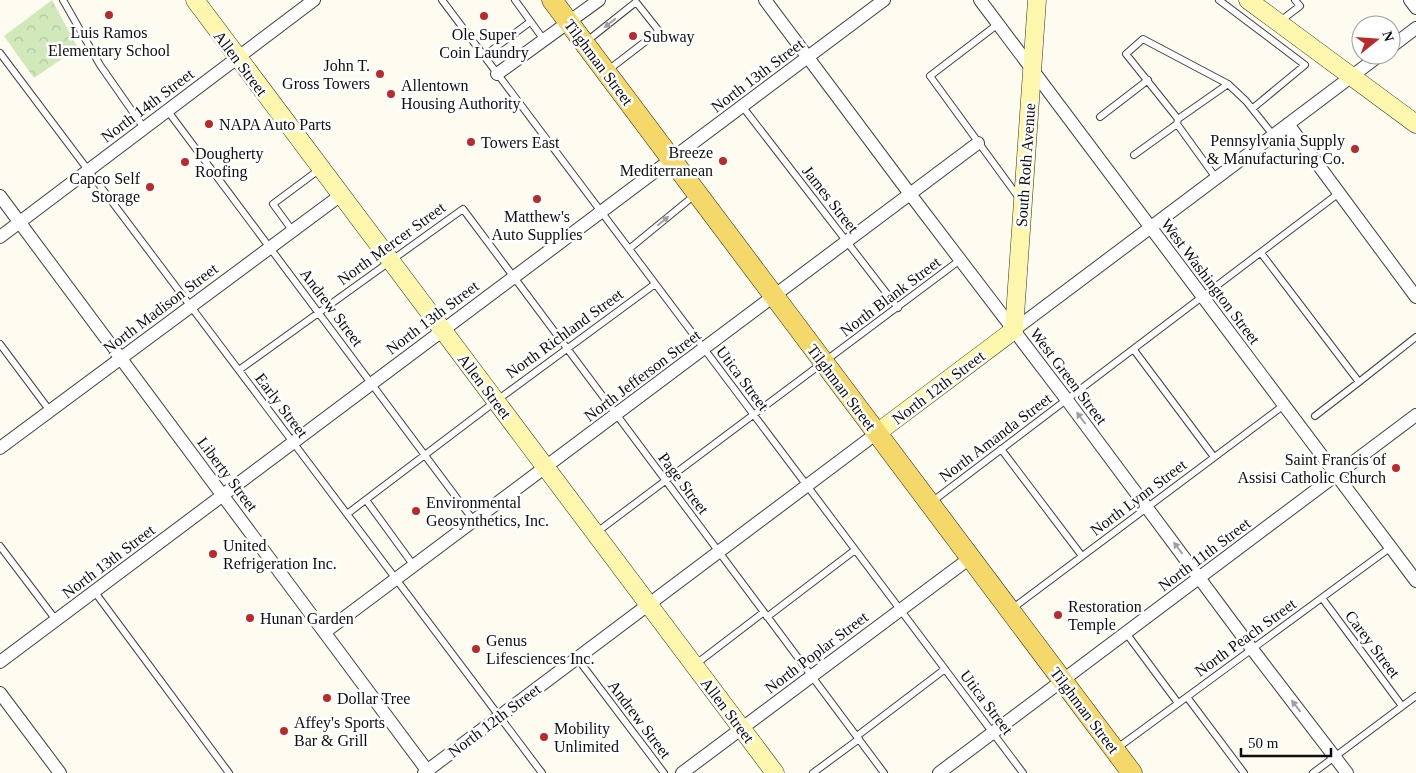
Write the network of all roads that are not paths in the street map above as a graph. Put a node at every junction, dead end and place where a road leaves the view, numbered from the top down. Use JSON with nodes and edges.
{"nodes":[{"id":1,"x":63,"y":0,"type":"edge"},
{"id":2,"x":195,"y":0,"type":"edge"},
{"id":3,"x":314,"y":0,"type":"edge"},
{"id":4,"x":442,"y":0,"type":"edge"},
{"id":5,"x":515,"y":0,"type":"edge"},
{"id":6,"x":552,"y":0,"type":"edge"},
{"id":7,"x":598,"y":0,"type":"edge"},
{"id":8,"x":765,"y":0,"type":"edge"},
{"id":9,"x":884,"y":0,"type":"edge"},
{"id":10,"x":980,"y":0,"type":"edge"},
{"id":11,"x":1037,"y":0,"type":"edge"},
{"id":12,"x":1218,"y":0,"type":"edge"},
{"id":13,"x":1248,"y":0,"type":"edge"},
{"id":14,"x":1295,"y":0,"type":"edge"},
{"id":15,"x":1410,"y":0,"type":"edge"},
{"id":16,"x":1416,"y":8,"type":"edge"},
{"id":17,"x":530,"y":22,"type":"junction"},
{"id":18,"x":569,"y":22,"type":"junction"},
{"id":19,"x":1278,"y":23,"type":"junction"},
{"id":20,"x":998,"y":24,"type":"junction"},
{"id":21,"x":1416,"y":28,"type":"edge"},
{"id":22,"x":1401,"y":39,"type":"edge"},
{"id":23,"x":544,"y":40,"type":"junction"},
{"id":24,"x":584,"y":43,"type":"junction"},
{"id":25,"x":0,"y":53,"type":"edge"},
{"id":26,"x":484,"y":56,"type":"junction"},
{"id":27,"x":237,"y":57,"type":"junction"},
{"id":28,"x":808,"y":57,"type":"junction"},
{"id":29,"x":1366,"y":65,"type":"edge"},
{"id":30,"x":1032,"y":70,"type":"junction"},
{"id":31,"x":606,"y":72,"type":"junction"},
{"id":32,"x":497,"y":74,"type":"junction"},
{"id":33,"x":1351,"y":76,"type":"junction"},
{"id":34,"x":1148,"y":80,"type":"junction"},
{"id":35,"x":1228,"y":84,"type":"junction"},
{"id":36,"x":742,"y":106,"type":"junction"},
{"id":37,"x":1252,"y":108,"type":"junction"},
{"id":38,"x":167,"y":110,"type":"junction"},
{"id":39,"x":1100,"y":117,"type":"dead end"},
{"id":40,"x":1177,"y":122,"type":"junction"},
{"id":41,"x":1288,"y":124,"type":"junction"},
{"id":42,"x":1416,"y":124,"type":"edge"},
{"id":43,"x":144,"y":128,"type":"junction"},
{"id":44,"x":1273,"y":135,"type":"junction"},
{"id":45,"x":978,"y":143,"type":"junction"},
{"id":46,"x":1134,"y":155,"type":"dead end"},
{"id":47,"x":672,"y":159,"type":"junction"},
{"id":48,"x":321,"y":169,"type":"junction"},
{"id":49,"x":88,"y":170,"type":"junction"},
{"id":50,"x":1216,"y":178,"type":"junction"},
{"id":51,"x":1339,"y":193,"type":"junction"},
{"id":52,"x":697,"y":194,"type":"junction"},
{"id":53,"x":910,"y":194,"type":"junction"},
{"id":54,"x":341,"y":195,"type":"junction"},
{"id":55,"x":0,"y":196,"type":"edge"},
{"id":56,"x":1022,"y":203,"type":"junction"},
{"id":57,"x":463,"y":208,"type":"joint"},
{"id":58,"x":601,"y":212,"type":"junction"},
{"id":59,"x":20,"y":222,"type":"junction"},
{"id":60,"x":1150,"y":227,"type":"junction"},
{"id":61,"x":292,"y":230,"type":"junction"},
{"id":62,"x":0,"y":237,"type":"edge"},
{"id":63,"x":846,"y":242,"type":"junction"},
{"id":64,"x":270,"y":247,"type":"junction"},
{"id":65,"x":629,"y":249,"type":"junction"},
{"id":66,"x":1261,"y":253,"type":"junction"},
{"id":67,"x":390,"y":260,"type":"junction"},
{"id":68,"x":960,"y":260,"type":"junction"},
{"id":69,"x":513,"y":277,"type":"junction"},
{"id":70,"x":655,"y":284,"type":"junction"},
{"id":71,"x":774,"y":296,"type":"junction"},
{"id":72,"x":1416,"y":297,"type":"edge"},
{"id":73,"x":1203,"y":298,"type":"junction"},
{"id":74,"x":190,"y":306,"type":"junction"},
{"id":75,"x":898,"y":308,"type":"junction"},
{"id":76,"x":319,"y":313,"type":"junction"},
{"id":77,"x":442,"y":330,"type":"junction"},
{"id":78,"x":1014,"y":330,"type":"junction"},
{"id":79,"x":1416,"y":337,"type":"edge"},
{"id":80,"x":0,"y":344,"type":"edge"},
{"id":81,"x":567,"y":349,"type":"junction"},
{"id":82,"x":704,"y":349,"type":"junction"},
{"id":83,"x":1134,"y":350,"type":"junction"},
{"id":84,"x":121,"y":358,"type":"junction"},
{"id":85,"x":824,"y":362,"type":"junction"},
{"id":86,"x":239,"y":370,"type":"junction"},
{"id":87,"x":1359,"y":382,"type":"junction"},
{"id":88,"x":372,"y":383,"type":"junction"},
{"id":89,"x":1067,"y":400,"type":"junction"},
{"id":90,"x":496,"y":401,"type":"junction"},
{"id":91,"x":1284,"y":405,"type":"junction"},
{"id":92,"x":50,"y":411,"type":"junction"},
{"id":93,"x":616,"y":415,"type":"junction"},
{"id":94,"x":754,"y":415,"type":"junction"},
{"id":95,"x":1416,"y":415,"type":"edge"},
{"id":96,"x":1314,"y":416,"type":"dead end"},
{"id":97,"x":877,"y":432,"type":"junction"},
{"id":98,"x":293,"y":442,"type":"junction"},
{"id":99,"x":0,"y":448,"type":"edge"},
{"id":100,"x":1001,"y":449,"type":"junction"},
{"id":101,"x":425,"y":455,"type":"junction"},
{"id":102,"x":1214,"y":457,"type":"junction"},
{"id":103,"x":546,"y":467,"type":"junction"},
{"id":104,"x":1337,"y":475,"type":"junction"},
{"id":105,"x":666,"y":481,"type":"junction"},
{"id":106,"x":806,"y":485,"type":"junction"},
{"id":107,"x":223,"y":495,"type":"junction"},
{"id":108,"x":366,"y":500,"type":"junction"},
{"id":109,"x":930,"y":504,"type":"junction"},
{"id":110,"x":1147,"y":507,"type":"junction"},
{"id":111,"x":347,"y":514,"type":"junction"},
{"id":112,"x":474,"y":521,"type":"junction"},
{"id":113,"x":596,"y":533,"type":"junction"},
{"id":114,"x":0,"y":546,"type":"edge"},
{"id":115,"x":1391,"y":547,"type":"junction"},
{"id":116,"x":856,"y":550,"type":"junction"},
{"id":117,"x":718,"y":551,"type":"junction"},
{"id":118,"x":1082,"y":556,"type":"junction"},
{"id":119,"x":970,"y":558,"type":"junction"},
{"id":120,"x":414,"y":566,"type":"junction"},
{"id":121,"x":1200,"y":578,"type":"junction"},
{"id":122,"x":396,"y":579,"type":"junction"},
{"id":123,"x":1416,"y":581,"type":"edge"},
{"id":124,"x":94,"y":591,"type":"junction"},
{"id":125,"x":1322,"y":598,"type":"junction"},
{"id":126,"x":649,"y":604,"type":"junction"},
{"id":127,"x":900,"y":610,"type":"junction"},
{"id":128,"x":1010,"y":610,"type":"junction"},
{"id":129,"x":765,"y":615,"type":"junction"},
{"id":130,"x":56,"y":620,"type":"junction"},
{"id":131,"x":325,"y":632,"type":"junction"},
{"id":132,"x":1126,"y":633,"type":"junction"},
{"id":133,"x":1252,"y":649,"type":"junction"},
{"id":134,"x":577,"y":658,"type":"junction"},
{"id":135,"x":0,"y":662,"type":"edge"},
{"id":136,"x":695,"y":665,"type":"junction"},
{"id":137,"x":945,"y":669,"type":"junction"},
{"id":138,"x":811,"y":676,"type":"junction"},
{"id":139,"x":1062,"y":681,"type":"junction"},
{"id":140,"x":0,"y":693,"type":"edge"},
{"id":141,"x":1416,"y":696,"type":"edge"},
{"id":142,"x":1186,"y":697,"type":"junction"},
{"id":143,"x":1178,"y":703,"type":"junction"},
{"id":144,"x":1402,"y":706,"type":"junction"},
{"id":145,"x":499,"y":716,"type":"junction"},
{"id":146,"x":742,"y":728,"type":"junction"},
{"id":147,"x":992,"y":733,"type":"junction"},
{"id":148,"x":858,"y":738,"type":"junction"},
{"id":149,"x":1115,"y":750,"type":"junction"},
{"id":150,"x":1335,"y":757,"type":"junction"},
{"id":151,"x":426,"y":772,"type":"edge"},
{"id":152,"x":60,"y":773,"type":"edge"},
{"id":153,"x":229,"y":773,"type":"edge"},
{"id":154,"x":542,"y":773,"type":"edge"},
{"id":155,"x":664,"y":773,"type":"edge"},
{"id":156,"x":682,"y":773,"type":"edge"},
{"id":157,"x":775,"y":773,"type":"edge"},
{"id":158,"x":813,"y":773,"type":"edge"},
{"id":159,"x":884,"y":773,"type":"edge"},
{"id":160,"x":939,"y":773,"type":"edge"},
{"id":161,"x":1023,"y":773,"type":"edge"},
{"id":162,"x":1132,"y":773,"type":"edge"},
{"id":163,"x":1244,"y":773,"type":"edge"},
{"id":164,"x":1313,"y":773,"type":"edge"},
{"id":165,"x":1347,"y":773,"type":"edge"}],
"edges":[{"from":1,"to":43,"type":"lane"},
{"from":2,"to":27,"type":"street","name":"Allen Street"},
{"from":3,"to":27,"type":"street","name":"North 14th Street"},
{"from":4,"to":26,"type":"lane","name":"Utica Street"},
{"from":5,"to":17,"type":"lane"},
{"from":6,"to":18,"type":"main road","name":"Tilghman Street"},
{"from":7,"to":18,"type":"street"},
{"from":8,"to":28,"type":"street","name":"West Green Street"},
{"from":9,"to":28,"type":"street","name":"North 13th Street"},
{"from":10,"to":20,"type":"street","name":"West Washington Street"},
{"from":11,"to":30,"type":"street","name":"South Roth Avenue"},
{"from":12,"to":37,"type":"lane"},
{"from":13,"to":19,"type":"street"},
{"from":14,"to":19,"type":"lane"},
{"from":15,"to":16,"type":"street"},
{"from":17,"to":23,"type":"lane"},
{"from":17,"to":26,"type":"lane"},
{"from":18,"to":23,"type":"street"},
{"from":18,"to":24,"type":"main road","name":"Tilghman Street"},
{"from":19,"to":33,"type":"street"},
{"from":20,"to":30,"type":"street","name":"West Washington Street"},
{"from":20,"to":45,"type":"lane"},
{"from":21,"to":22,"type":"street"},
{"from":23,"to":32,"type":"street"},
{"from":24,"to":31,"type":"main road","name":"Tilghman Street"},
{"from":31,"to":24,"type":"lane","one_way":true},
{"from":25,"to":49,"type":"lane","name":"Early Street"},
{"from":26,"to":32,"type":"lane","name":"Utica Street"},
{"from":27,"to":38,"type":"street","name":"North 14th Street"},
{"from":27,"to":48,"type":"street","name":"Allen Street"},
{"from":28,"to":36,"type":"street","name":"North 13th Street"},
{"from":28,"to":53,"type":"street","name":"West Green Street"},
{"from":29,"to":33,"type":"street","name":"North 12th Street"},
{"from":30,"to":56,"type":"street","name":"South Roth Avenue"},
{"from":30,"to":60,"type":"street","name":"West Washington Street"},
{"from":31,"to":47,"type":"main road","name":"Tilghman Street"},
{"from":32,"to":58,"type":"lane","name":"Utica Street"},
{"from":33,"to":41,"type":"street","name":"North 12th Street"},
{"from":33,"to":42,"type":"street"},
{"from":34,"to":35,"type":"lane"},
{"from":34,"to":39,"type":"lane"},
{"from":34,"to":40,"type":"lane"},
{"from":35,"to":37,"type":"lane"},
{"from":35,"to":40,"type":"lane"},
{"from":36,"to":47,"type":"street","name":"North 13th Street"},
{"from":36,"to":63,"type":"lane","name":"James Street"},
{"from":37,"to":44,"type":"lane"},
{"from":38,"to":43,"type":"street","name":"North 14th Street"},
{"from":38,"to":64,"type":"lane","name":"Andrew Street"},
{"from":40,"to":46,"type":"lane"},
{"from":40,"to":50,"type":"lane"},
{"from":41,"to":44,"type":"street","name":"North 12th Street"},
{"from":41,"to":51,"type":"street"},
{"from":43,"to":49,"type":"street","name":"North 14th Street"},
{"from":44,"to":50,"type":"street","name":"North 12th Street"},
{"from":45,"to":53,"type":"street","name":"North Jefferson Street"},
{"from":45,"to":56,"type":"lane"},
{"from":47,"to":52,"type":"main road","name":"Tilghman Street"},
{"from":47,"to":58,"type":"street","name":"North 13th Street"},
{"from":48,"to":54,"type":"street","name":"Allen Street"},
{"from":48,"to":61,"type":"lane"},
{"from":49,"to":59,"type":"street","name":"North 14th Street"},
{"from":49,"to":74,"type":"lane","name":"Early Street"},
{"from":50,"to":60,"type":"street","name":"North 12th Street"},
{"from":51,"to":66,"type":"lane","name":"North Amanda Street"},
{"from":51,"to":72,"type":"street"},
{"from":65,"to":52,"type":"lane","one_way":true},
{"from":52,"to":71,"type":"main road","name":"Tilghman Street"},
{"from":53,"to":63,"type":"street","name":"North Jefferson Street"},
{"from":53,"to":68,"type":"street","name":"West Green Street"},
{"from":54,"to":61,"type":"street","name":"North Madison Street"},
{"from":54,"to":67,"type":"street","name":"Allen Street"},
{"from":55,"to":59,"type":"street","name":"Liberty Street"},
{"from":56,"to":78,"type":"street","name":"South Roth Avenue"},
{"from":57,"to":67,"type":"lane","name":"North Mercer Street"},
{"from":57,"to":69,"type":"lane","name":"Page Street"},
{"from":58,"to":65,"type":"lane","name":"Utica Street"},
{"from":58,"to":69,"type":"street","name":"North 13th Street"},
{"from":59,"to":62,"type":"street","name":"North 14th Street"},
{"from":59,"to":84,"type":"street","name":"Liberty Street"},
{"from":60,"to":73,"type":"street","name":"West Washington Street"},
{"from":60,"to":78,"type":"street","name":"North 12th Street"},
{"from":61,"to":64,"type":"street","name":"North Madison Street"},
{"from":63,"to":71,"type":"street","name":"North Jefferson Street"},
{"from":63,"to":75,"type":"lane","name":"James Street"},
{"from":64,"to":74,"type":"street","name":"North Madison Street"},
{"from":64,"to":76,"type":"lane","name":"Andrew Street"},
{"from":65,"to":70,"type":"lane","name":"Utica Street"},
{"from":66,"to":73,"type":"lane","name":"North Amanda Street"},
{"from":66,"to":87,"type":"lane"},
{"from":67,"to":76,"type":"lane","name":"North Mercer Street"},
{"from":67,"to":77,"type":"street","name":"Allen Street"},
{"from":68,"to":75,"type":"lane","name":"North Blank Street"},
{"from":68,"to":78,"type":"street","name":"West Green Street"},
{"from":69,"to":77,"type":"street","name":"North 13th Street"},
{"from":69,"to":81,"type":"lane","name":"Page Street"},
{"from":70,"to":81,"type":"lane","name":"North Richland Street"},
{"from":70,"to":82,"type":"lane","name":"Utica Street"},
{"from":71,"to":82,"type":"street","name":"North Jefferson Street"},
{"from":71,"to":85,"type":"main road","name":"Tilghman Street"},
{"from":73,"to":83,"type":"lane","name":"North Amanda Street"},
{"from":73,"to":91,"type":"street","name":"West Washington Street"},
{"from":74,"to":84,"type":"street","name":"North Madison Street"},
{"from":74,"to":86,"type":"lane","name":"Early Street"},
{"from":75,"to":85,"type":"lane","name":"North Blank Street"},
{"from":76,"to":86,"type":"lane","name":"North Mercer Street"},
{"from":76,"to":88,"type":"lane","name":"Andrew Street"},
{"from":77,"to":88,"type":"street","name":"North 13th Street"},
{"from":77,"to":90,"type":"street","name":"Allen Street"},
{"from":78,"to":89,"type":"street","name":"West Green Street"},
{"from":78,"to":97,"type":"street","name":"North 12th Street"},
{"from":79,"to":87,"type":"lane"},
{"from":80,"to":92,"type":"lane"},
{"from":81,"to":90,"type":"lane","name":"North Richland Street"},
{"from":81,"to":93,"type":"lane","name":"Page Street"},
{"from":82,"to":93,"type":"street","name":"North Jefferson Street"},
{"from":82,"to":94,"type":"lane","name":"Utica Street"},
{"from":83,"to":89,"type":"lane","name":"North Amanda Street"},
{"from":83,"to":102,"type":"lane"},
{"from":84,"to":92,"type":"street","name":"North Madison Street"},
{"from":84,"to":107,"type":"street","name":"Liberty Street"},
{"from":85,"to":94,"type":"lane","name":"North Blank Street"},
{"from":85,"to":97,"type":"main road","name":"Tilghman Street"},
{"from":86,"to":98,"type":"lane","name":"Early Street"},
{"from":87,"to":96,"type":"lane"},
{"from":88,"to":98,"type":"street","name":"North 13th Street"},
{"from":88,"to":101,"type":"lane","name":"Andrew Street"},
{"from":89,"to":100,"type":"lane","name":"North Amanda Street"},
{"from":110,"to":89,"type":"street","name":"West Green Street","one_way":true},
{"from":90,"to":101,"type":"lane","name":"North Richland Street"},
{"from":90,"to":103,"type":"street","name":"Allen Street"},
{"from":91,"to":102,"type":"lane","name":"North Lynn Street"},
{"from":91,"to":104,"type":"street","name":"West Washington Street"},
{"from":92,"to":99,"type":"street","name":"North Madison Street"},
{"from":93,"to":103,"type":"street","name":"North Jefferson Street"},
{"from":93,"to":105,"type":"lane","name":"Page Street"},
{"from":94,"to":105,"type":"lane","name":"North Blank Street"},
{"from":94,"to":106,"type":"lane","name":"Utica Street"},
{"from":95,"to":104,"type":"street","name":"North 11th Street"},
{"from":97,"to":106,"type":"street","name":"North 12th Street"},
{"from":97,"to":109,"type":"main road","name":"Tilghman Street"},
{"from":98,"to":107,"type":"street","name":"North 13th Street"},
{"from":98,"to":111,"type":"lane","name":"Early Street"},
{"from":100,"to":109,"type":"lane","name":"North Amanda Street"},
{"from":100,"to":118,"type":"lane"},
{"from":101,"to":108,"type":"lane","name":"North Richland Street"},
{"from":101,"to":112,"type":"lane","name":"Andrew Street"},
{"from":102,"to":110,"type":"lane","name":"North Lynn Street"},
{"from":103,"to":112,"type":"street","name":"North Jefferson Street"},
{"from":103,"to":113,"type":"street","name":"Allen Street"},
{"from":104,"to":115,"type":"street","name":"West Washington Street"},
{"from":104,"to":121,"type":"street","name":"North 11th Street"},
{"from":105,"to":113,"type":"lane","name":"North Blank Street"},
{"from":105,"to":117,"type":"lane","name":"Page Street"},
{"from":106,"to":116,"type":"lane","name":"Utica Street"},
{"from":106,"to":117,"type":"street","name":"North 12th Street"},
{"from":107,"to":124,"type":"street","name":"North 13th Street"},
{"from":107,"to":131,"type":"street","name":"Liberty Street"},
{"from":108,"to":111,"type":"lane","name":"North Richland Street"},
{"from":108,"to":120,"type":"lane"},
{"from":109,"to":119,"type":"main road","name":"Tilghman Street"},
{"from":110,"to":118,"type":"lane","name":"North Lynn Street"},
{"from":121,"to":110,"type":"street","name":"West Green Street","one_way":true},
{"from":111,"to":122,"type":"lane","name":"Early Street"},
{"from":112,"to":120,"type":"street","name":"North Jefferson Street"},
{"from":113,"to":126,"type":"street","name":"Allen Street"},
{"from":114,"to":130,"type":"lane"},
{"from":115,"to":123,"type":"street","name":"West Washington Street"},
{"from":115,"to":125,"type":"lane","name":"North Peach Street"},
{"from":116,"to":127,"type":"lane","name":"Utica Street"},
{"from":116,"to":129,"type":"lane"},
{"from":117,"to":126,"type":"street","name":"North 12th Street"},
{"from":117,"to":129,"type":"lane","name":"Page Street"},
{"from":118,"to":128,"type":"lane","name":"North Lynn Street"},
{"from":119,"to":127,"type":"street","name":"North Poplar Street"},
{"from":119,"to":128,"type":"main road","name":"Tilghman Street"},
{"from":120,"to":122,"type":"street","name":"North Jefferson Street"},
{"from":121,"to":132,"type":"street","name":"North 11th Street"},
{"from":121,"to":133,"type":"street","name":"West Green Street"},
{"from":122,"to":131,"type":"street","name":"North Jefferson Street"},
{"from":122,"to":145,"type":"lane","name":"Early Street"},
{"from":124,"to":130,"type":"street","name":"North 13th Street"},
{"from":124,"to":153,"type":"lane"},
{"from":125,"to":133,"type":"lane","name":"North Peach Street"},
{"from":125,"to":144,"type":"lane","name":"Carey Street"},
{"from":126,"to":134,"type":"street","name":"North 12th Street"},
{"from":126,"to":136,"type":"street","name":"Allen Street"},
{"from":127,"to":137,"type":"lane","name":"Utica Street"},
{"from":127,"to":138,"type":"street","name":"North Poplar Street"},
{"from":128,"to":139,"type":"main road","name":"Tilghman Street"},
{"from":129,"to":136,"type":"lane"},
{"from":129,"to":138,"type":"lane","name":"Page Street"},
{"from":130,"to":135,"type":"street","name":"North 13th Street"},
{"from":131,"to":151,"type":"street","name":"Liberty Street"},
{"from":132,"to":139,"type":"street","name":"North 11th Street"},
{"from":132,"to":143,"type":"lane"},
{"from":133,"to":142,"type":"lane","name":"North Peach Street"},
{"from":150,"to":133,"type":"street","name":"West Green Street","one_way":true},
{"from":134,"to":145,"type":"street","name":"North 12th Street"},
{"from":134,"to":155,"type":"lane","name":"Andrew Street"},
{"from":136,"to":146,"type":"street","name":"Allen Street"},
{"from":137,"to":147,"type":"lane","name":"Utica Street"},
{"from":137,"to":148,"type":"lane"},
{"from":138,"to":146,"type":"street","name":"North Poplar Street"},
{"from":138,"to":148,"type":"lane","name":"Page Street"},
{"from":139,"to":147,"type":"street","name":"North 11th Street"},
{"from":139,"to":149,"type":"main road","name":"Tilghman Street"},
{"from":140,"to":152,"type":"street"},
{"from":141,"to":144,"type":"lane"},
{"from":142,"to":143,"type":"lane","name":"North Peach Street"},
{"from":142,"to":163,"type":"lane"},
{"from":143,"to":149,"type":"lane","name":"North Peach Street"},
{"from":144,"to":150,"type":"lane"},
{"from":145,"to":151,"type":"street","name":"North 12th Street"},
{"from":145,"to":154,"type":"lane","name":"Early Street"},
{"from":146,"to":156,"type":"street","name":"North Poplar Street"},
{"from":146,"to":157,"type":"street","name":"Allen Street"},
{"from":147,"to":160,"type":"street","name":"North 11th Street"},
{"from":147,"to":161,"type":"lane","name":"Utica Street"},
{"from":148,"to":158,"type":"lane"},
{"from":148,"to":159,"type":"lane","name":"Page Street"},
{"from":149,"to":162,"type":"main road","name":"Tilghman Street"},
{"from":150,"to":164,"type":"lane"},
{"from":150,"to":165,"type":"street","name":"West Green Street"}]}
